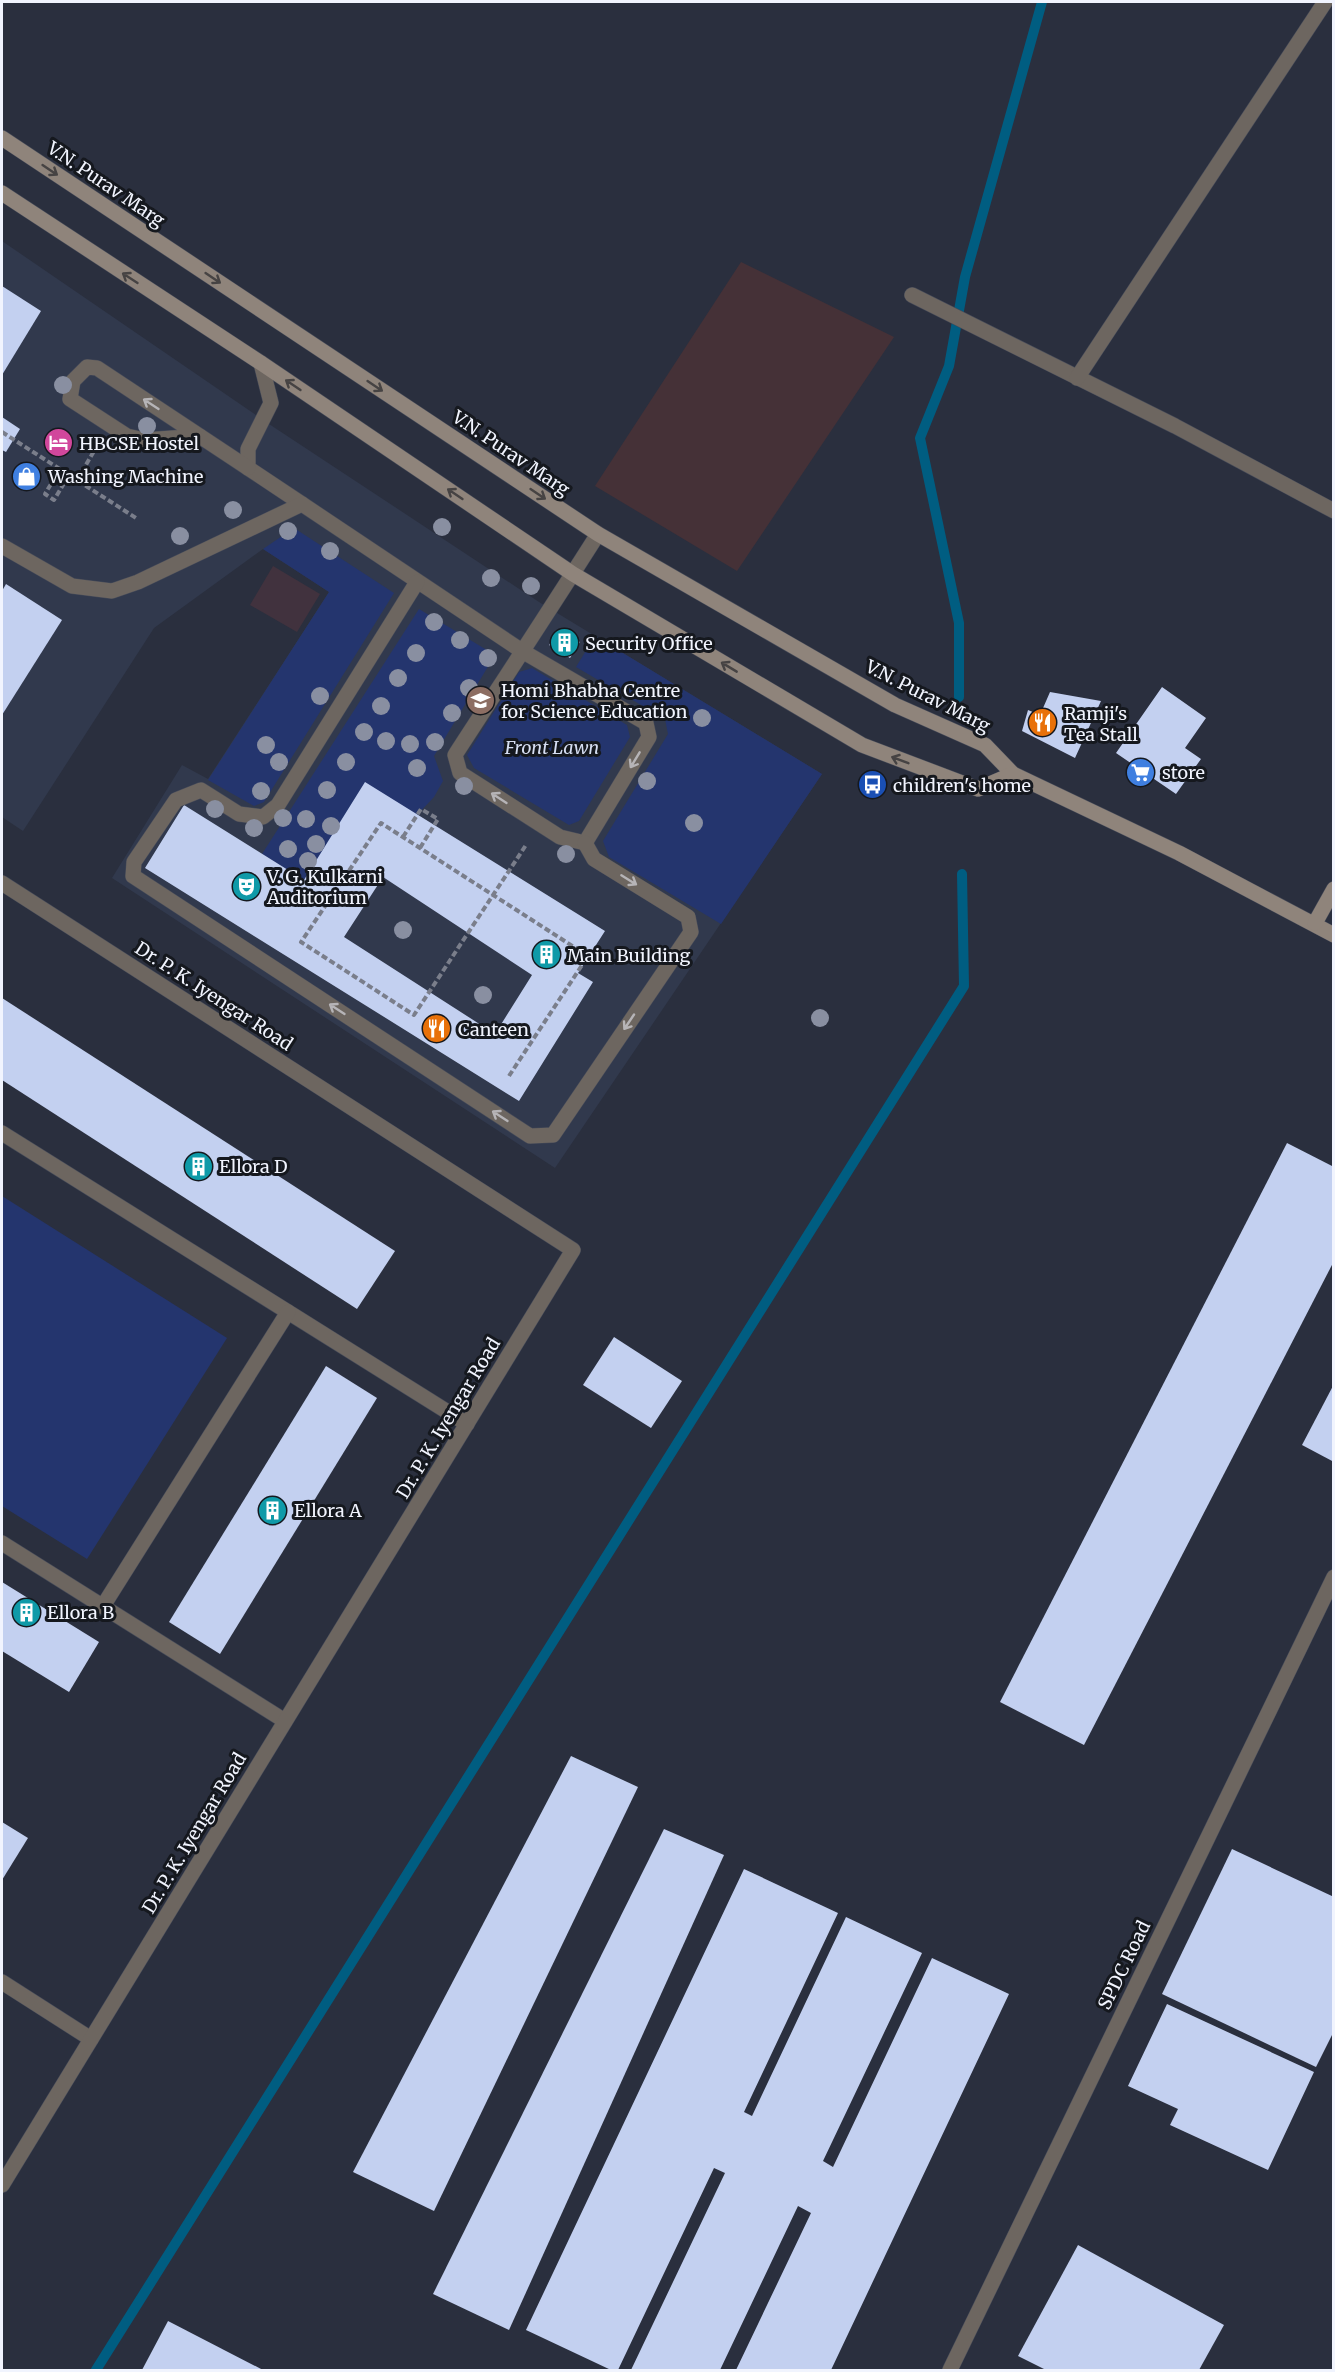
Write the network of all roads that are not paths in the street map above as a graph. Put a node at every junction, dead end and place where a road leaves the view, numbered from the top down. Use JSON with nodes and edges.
{"nodes":[{"id":1,"x":1325,"y":2,"type":"edge"},
{"id":2,"x":2,"y":138,"type":"edge"},
{"id":3,"x":2,"y":193,"type":"edge"},
{"id":4,"x":912,"y":295,"type":"dead end"},
{"id":5,"x":261,"y":363,"type":"junction"},
{"id":6,"x":1077,"y":378,"type":"junction"},
{"id":7,"x":200,"y":436,"type":"junction"},
{"id":8,"x":248,"y":468,"type":"junction"},
{"id":9,"x":302,"y":504,"type":"junction"},
{"id":10,"x":1334,"y":511,"type":"edge"},
{"id":11,"x":598,"y":534,"type":"junction"},
{"id":12,"x":2,"y":546,"type":"edge"},
{"id":13,"x":573,"y":574,"type":"junction"},
{"id":14,"x":417,"y":582,"type":"junction"},
{"id":15,"x":522,"y":651,"type":"junction"},
{"id":16,"x":1013,"y":774,"type":"junction"},
{"id":17,"x":585,"y":843,"type":"junction"},
{"id":18,"x":2,"y":883,"type":"edge"},
{"id":19,"x":1334,"y":889,"type":"edge"},
{"id":20,"x":1315,"y":923,"type":"junction"},
{"id":21,"x":1334,"y":935,"type":"edge"},
{"id":22,"x":2,"y":1133,"type":"edge"},
{"id":23,"x":288,"y":1312,"type":"junction"},
{"id":24,"x":467,"y":1424,"type":"junction"},
{"id":25,"x":2,"y":1543,"type":"edge"},
{"id":26,"x":1334,"y":1577,"type":"edge"},
{"id":27,"x":103,"y":1606,"type":"junction"},
{"id":28,"x":285,"y":1721,"type":"junction"},
{"id":29,"x":2,"y":1982,"type":"edge"},
{"id":30,"x":91,"y":2039,"type":"junction"},
{"id":31,"x":2,"y":2185,"type":"edge"},
{"id":32,"x":950,"y":2370,"type":"edge"}],
"edges":[{"from":1,"to":6,"type":"street"},
{"from":2,"to":11,"type":"street","name":"V.N. Purav Marg","one_way":true},
{"from":5,"to":3,"type":"street","one_way":true},
{"from":4,"to":6,"type":"street"},
{"from":5,"to":8,"type":"street"},
{"from":13,"to":5,"type":"street","one_way":true},
{"from":6,"to":10,"type":"street"},
{"from":7,"to":7,"type":"street","one_way":true},
{"from":7,"to":8,"type":"street"},
{"from":8,"to":9,"type":"street"},
{"from":9,"to":12,"type":"street"},
{"from":9,"to":14,"type":"street"},
{"from":11,"to":13,"type":"street"},
{"from":11,"to":16,"type":"street","name":"V.N. Purav Marg"},
{"from":13,"to":15,"type":"street"},
{"from":16,"to":13,"type":"street","one_way":true},
{"from":14,"to":15,"type":"street"},
{"from":17,"to":14,"type":"street","one_way":true},
{"from":15,"to":17,"type":"street","one_way":true},
{"from":17,"to":15,"type":"street","one_way":true},
{"from":16,"to":20,"type":"street","name":"V.N. Purav Marg"},
{"from":18,"to":24,"type":"street","name":"Dr. P. K. Iyengar Road"},
{"from":19,"to":20,"type":"street"},
{"from":20,"to":21,"type":"street","name":"V.N. Purav Marg"},
{"from":22,"to":23,"type":"street"},
{"from":23,"to":24,"type":"street"},
{"from":23,"to":27,"type":"street"},
{"from":24,"to":28,"type":"street","name":"Dr. P. K. Iyengar Road"},
{"from":25,"to":27,"type":"street"},
{"from":26,"to":32,"type":"street","name":"SPDC Road"},
{"from":27,"to":28,"type":"street"},
{"from":28,"to":30,"type":"street","name":"Dr. P. K. Iyengar Road"},
{"from":29,"to":30,"type":"street"},
{"from":30,"to":31,"type":"street","name":"Dr. P. K. Iyengar Road"}]}
